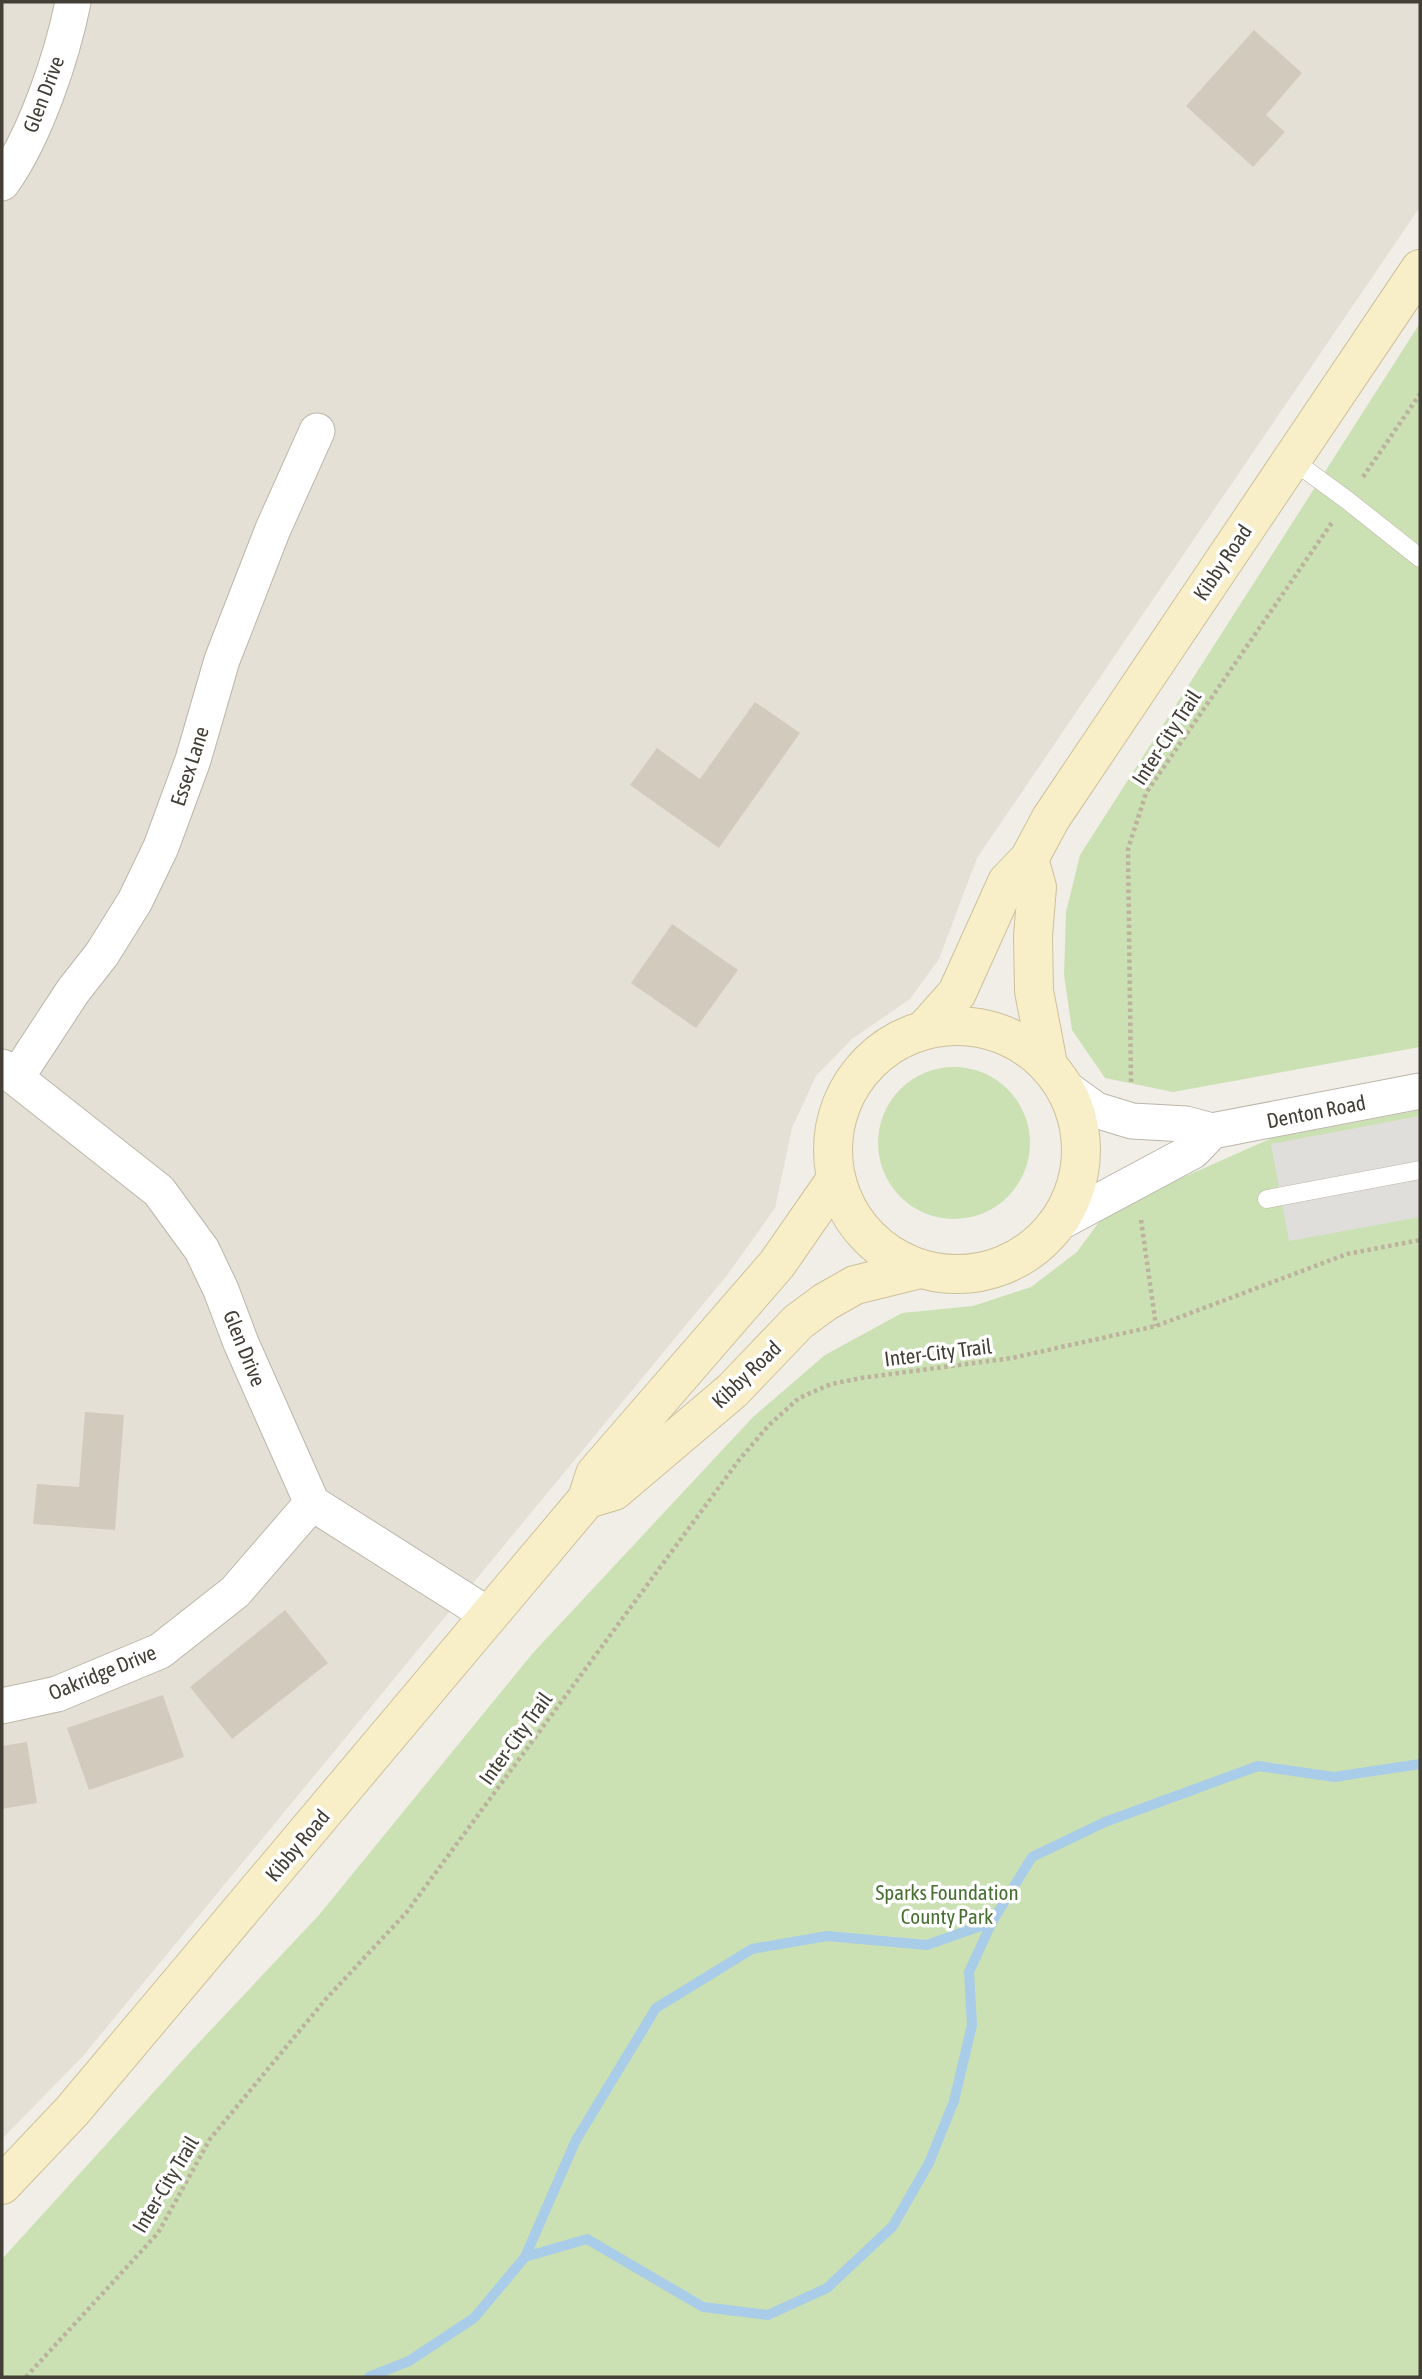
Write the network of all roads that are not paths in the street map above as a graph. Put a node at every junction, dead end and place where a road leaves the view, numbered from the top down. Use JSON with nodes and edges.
{"nodes":[{"id":1,"x":73,"y":2,"type":"edge"},
{"id":2,"x":2,"y":183,"type":"edge"},
{"id":3,"x":1420,"y":269,"type":"edge"},
{"id":4,"x":317,"y":431,"type":"dead end"},
{"id":5,"x":1291,"y":459,"type":"junction"},
{"id":6,"x":1420,"y":558,"type":"edge"},
{"id":7,"x":1029,"y":859,"type":"junction"},
{"id":8,"x":925,"y":1029,"type":"junction"},
{"id":9,"x":9,"y":1073,"type":"edge"},
{"id":10,"x":1057,"y":1074,"type":"junction"},
{"id":11,"x":1420,"y":1091,"type":"edge"},
{"id":12,"x":1212,"y":1131,"type":"junction"},
{"id":13,"x":1420,"y":1170,"type":"edge"},
{"id":14,"x":834,"y":1182,"type":"junction"},
{"id":15,"x":1267,"y":1199,"type":"dead end"},
{"id":16,"x":1053,"y":1226,"type":"junction"},
{"id":17,"x":916,"y":1270,"type":"junction"},
{"id":18,"x":587,"y":1499,"type":"junction"},
{"id":19,"x":312,"y":1503,"type":"junction"},
{"id":20,"x":491,"y":1616,"type":"junction"},
{"id":21,"x":2,"y":1706,"type":"edge"},
{"id":22,"x":2,"y":2185,"type":"edge"}],
"edges":[{"from":1,"to":2,"type":"street","name":"Glen Drive"},
{"from":3,"to":5,"type":"main road","name":"Kibby Road"},
{"from":4,"to":9,"type":"street","name":"Essex Lane"},
{"from":5,"to":6,"type":"lane"},
{"from":5,"to":7,"type":"main road","name":"Kibby Road"},
{"from":7,"to":8,"type":"main road","name":"Kibby Road"},
{"from":7,"to":10,"type":"main road"},
{"from":8,"to":10,"type":"main road"},
{"from":8,"to":14,"type":"main road"},
{"from":9,"to":19,"type":"street","name":"Glen Drive"},
{"from":10,"to":12,"type":"street","name":"Denton Road"},
{"from":10,"to":16,"type":"main road"},
{"from":11,"to":12,"type":"street","name":"Denton Road"},
{"from":12,"to":16,"type":"street"},
{"from":13,"to":15,"type":"lane"},
{"from":14,"to":17,"type":"main road"},
{"from":14,"to":18,"type":"main road","name":"Kibby Road"},
{"from":16,"to":17,"type":"main road"},
{"from":17,"to":18,"type":"main road","name":"Kibby Road"},
{"from":18,"to":20,"type":"main road","name":"Kibby Road"},
{"from":19,"to":20,"type":"street"},
{"from":19,"to":21,"type":"street","name":"Oakridge Drive"},
{"from":20,"to":22,"type":"main road","name":"Kibby Road"}]}
